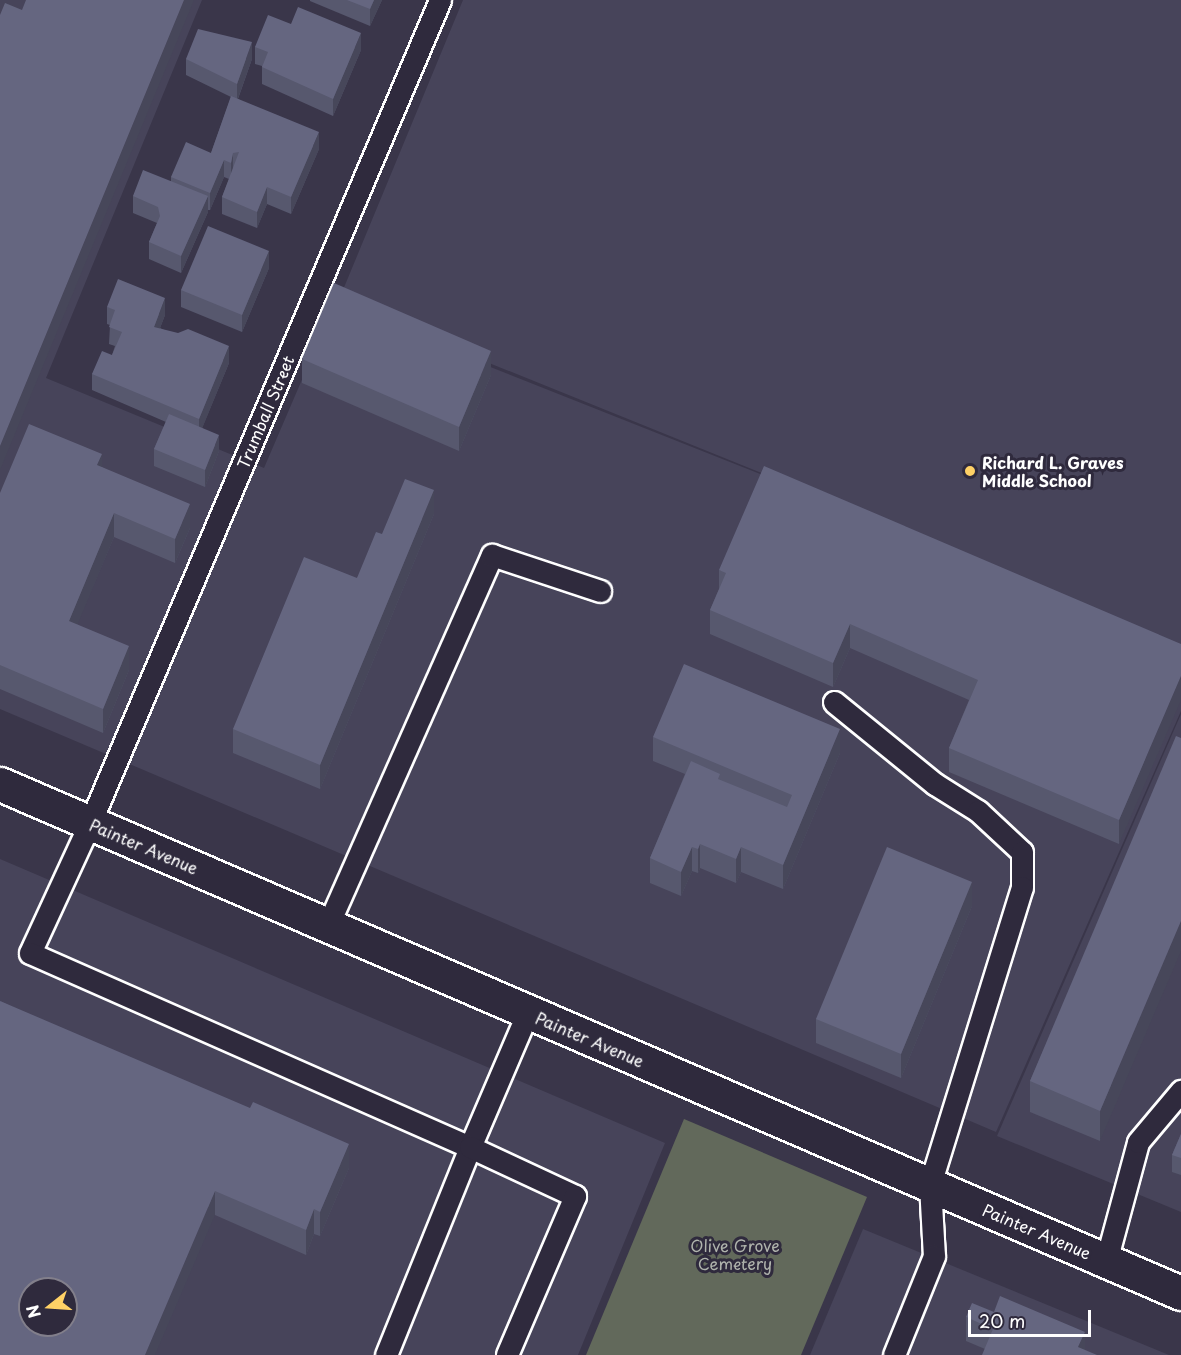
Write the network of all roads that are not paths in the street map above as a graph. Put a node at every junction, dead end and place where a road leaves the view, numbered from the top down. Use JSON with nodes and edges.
{"nodes":[{"id":1,"x":440,"y":0,"type":"edge"},
{"id":2,"x":600,"y":591,"type":"dead end"},
{"id":3,"x":834,"y":702,"type":"dead end"},
{"id":4,"x":0,"y":784,"type":"edge"},
{"id":5,"x":90,"y":823,"type":"junction"},
{"id":6,"x":328,"y":925,"type":"junction"},
{"id":7,"x":528,"y":1012,"type":"junction"},
{"id":8,"x":1181,"y":1091,"type":"edge"},
{"id":9,"x":470,"y":1147,"type":"junction"},
{"id":10,"x":930,"y":1185,"type":"junction"},
{"id":11,"x":1106,"y":1261,"type":"junction"},
{"id":12,"x":1181,"y":1293,"type":"edge"},
{"id":13,"x":386,"y":1355,"type":"edge"},
{"id":14,"x":507,"y":1355,"type":"edge"},
{"id":15,"x":894,"y":1355,"type":"edge"}],
"edges":[{"from":1,"to":5,"type":"lane","name":"Trumball Street"},
{"from":2,"to":6,"type":"lane"},
{"from":3,"to":10,"type":"lane"},
{"from":4,"to":5,"type":"street","name":"Painter Avenue"},
{"from":5,"to":6,"type":"street","name":"Painter Avenue"},
{"from":5,"to":9,"type":"lane","name":"Trumball Street"},
{"from":6,"to":7,"type":"street","name":"Painter Avenue"},
{"from":7,"to":9,"type":"lane"},
{"from":7,"to":10,"type":"street","name":"Painter Avenue"},
{"from":8,"to":11,"type":"lane"},
{"from":9,"to":13,"type":"lane"},
{"from":9,"to":14,"type":"lane"},
{"from":10,"to":11,"type":"street","name":"Painter Avenue"},
{"from":10,"to":15,"type":"lane"},
{"from":11,"to":12,"type":"street","name":"Painter Avenue"}]}
